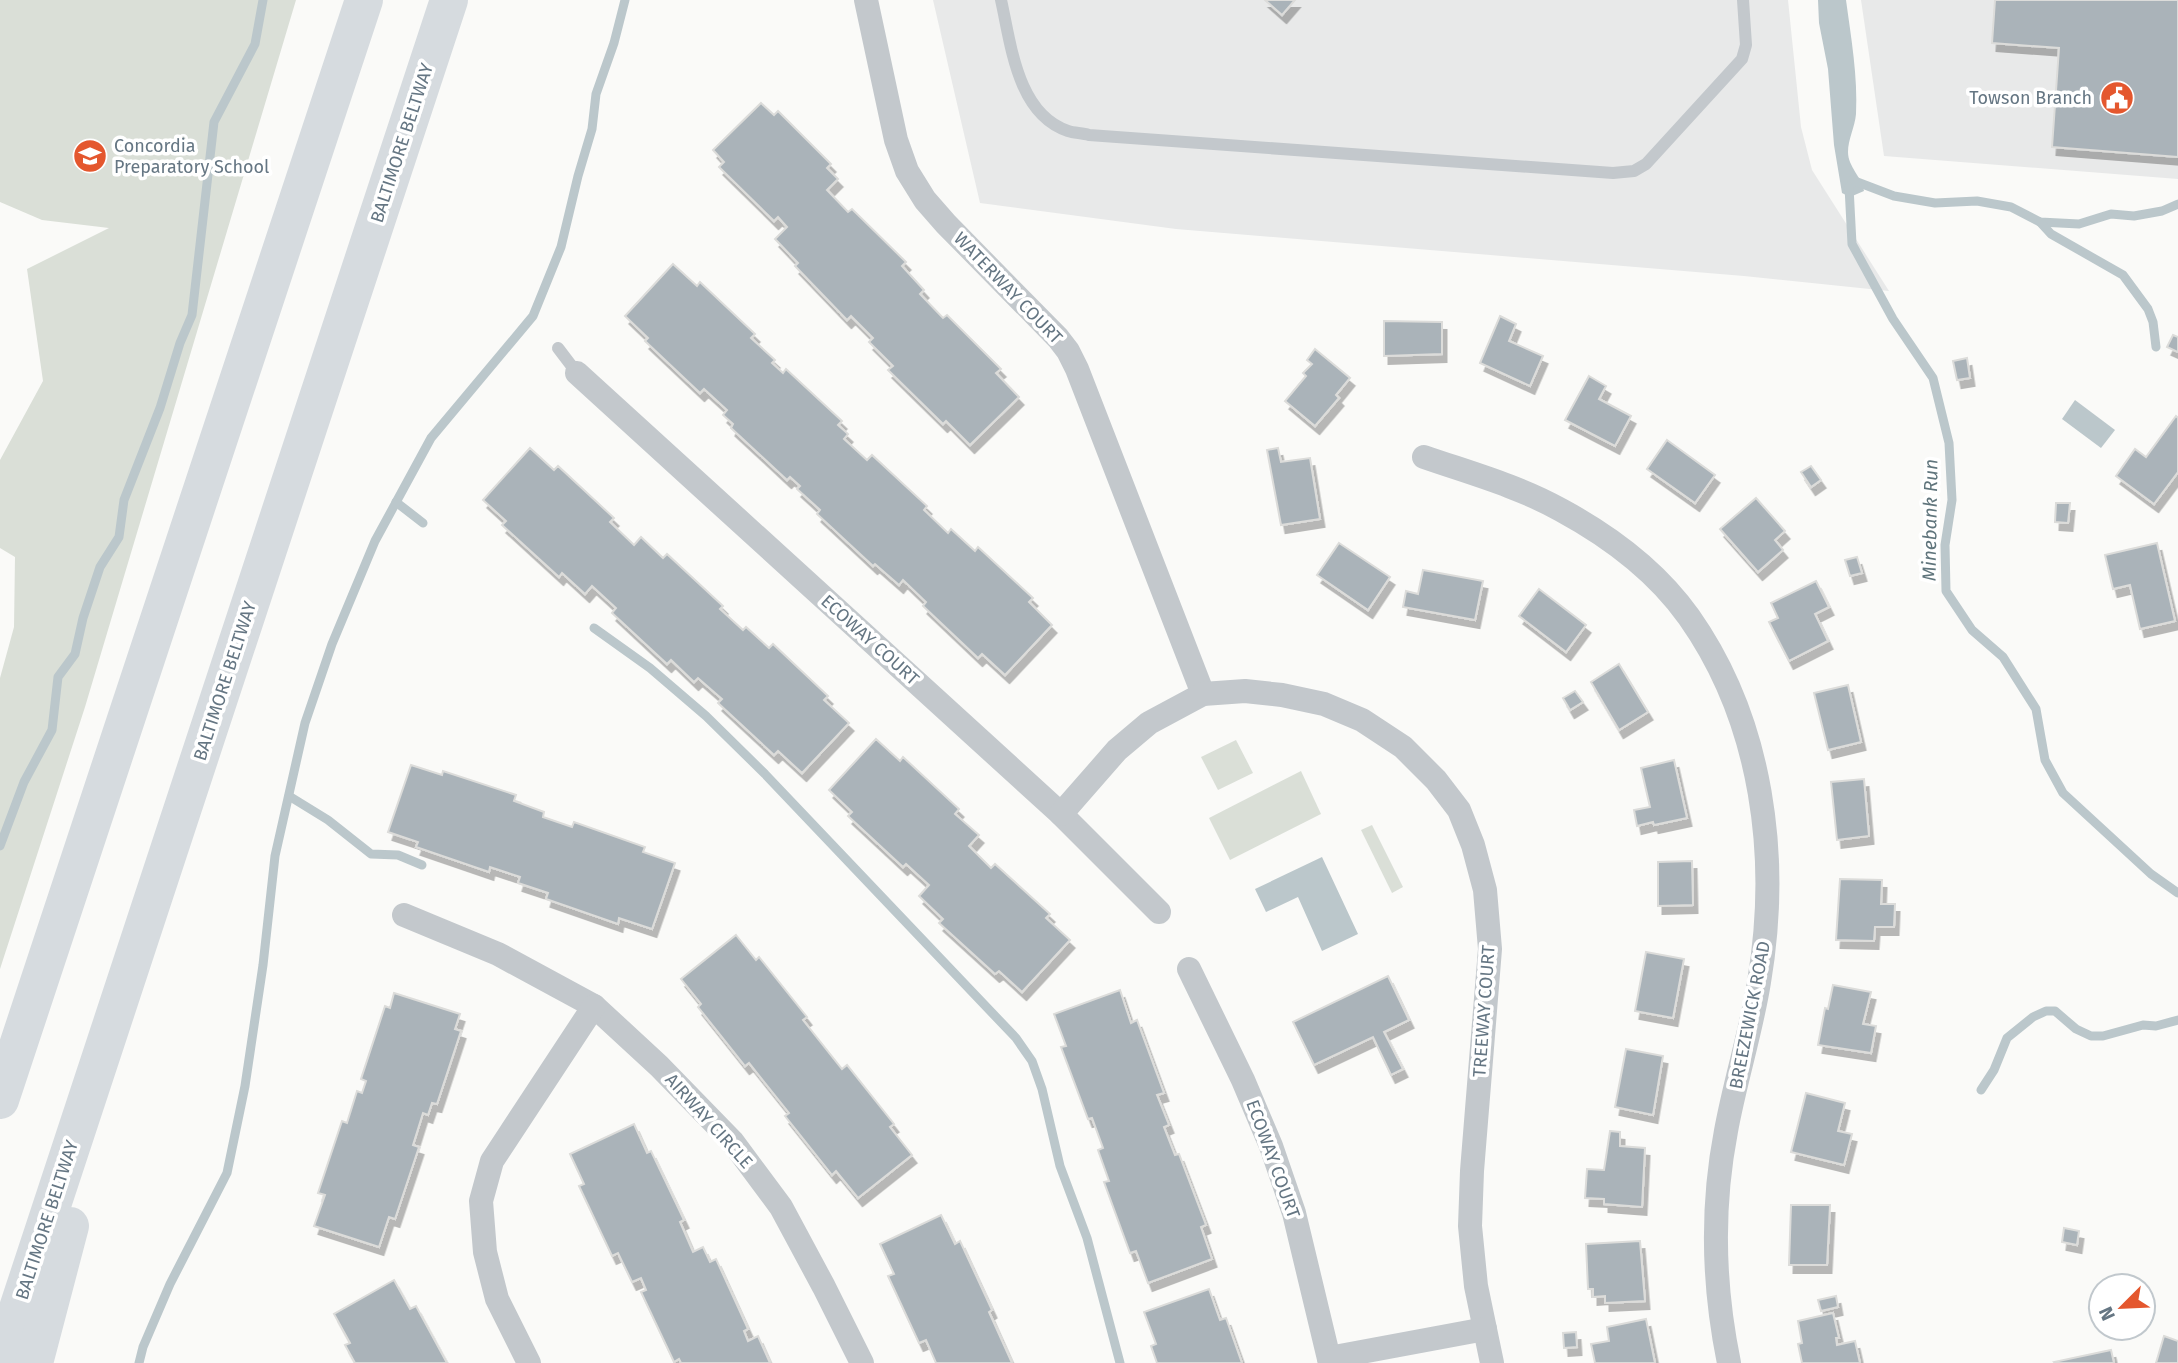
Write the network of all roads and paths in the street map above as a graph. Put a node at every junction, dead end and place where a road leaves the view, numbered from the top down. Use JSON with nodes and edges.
{"nodes":[{"id":1,"x":364,"y":0,"type":"edge"},
{"id":2,"x":449,"y":0,"type":"edge"},
{"id":3,"x":866,"y":0,"type":"edge"},
{"id":4,"x":1001,"y":0,"type":"edge"},
{"id":5,"x":1744,"y":0,"type":"edge"},
{"id":6,"x":558,"y":348,"type":"dead end"},
{"id":7,"x":576,"y":373,"type":"joint"},
{"id":8,"x":1424,"y":457,"type":"dead end"},
{"id":9,"x":1203,"y":694,"type":"junction"},
{"id":10,"x":1060,"y":814,"type":"junction"},
{"id":11,"x":172,"y":842,"type":"junction"},
{"id":12,"x":1159,"y":912,"type":"dead end"},
{"id":13,"x":404,"y":915,"type":"dead end"},
{"id":14,"x":1189,"y":969,"type":"dead end"},
{"id":15,"x":594,"y":1006,"type":"junction"},
{"id":16,"x":0,"y":1100,"type":"edge"},
{"id":17,"x":1485,"y":1329,"type":"junction"},
{"id":18,"x":1329,"y":1361,"type":"edge"},
{"id":19,"x":0,"y":1363,"type":"edge"},
{"id":20,"x":34,"y":1363,"type":"edge"},
{"id":21,"x":528,"y":1363,"type":"edge"},
{"id":22,"x":862,"y":1363,"type":"edge"},
{"id":23,"x":1492,"y":1363,"type":"edge"},
{"id":24,"x":1729,"y":1363,"type":"edge"}],
"edges":[{"from":1,"to":16,"type":"highway"},
{"from":2,"to":11,"type":"highway","name":"BALTIMORE BELTWAY"},
{"from":3,"to":9,"type":"street","name":"WATERWAY COURT"},
{"from":4,"to":5,"type":"lane"},
{"from":6,"to":7,"type":"lane"},
{"from":7,"to":10,"type":"street","name":"ECOWAY COURT"},
{"from":8,"to":24,"type":"street","name":"BREEZEWICK ROAD"},
{"from":9,"to":10,"type":"street","name":"TREEWAY COURT"},
{"from":9,"to":17,"type":"street","name":"TREEWAY COURT"},
{"from":10,"to":12,"type":"street","name":"ECOWAY COURT"},
{"from":11,"to":19,"type":"highway","name":"BALTIMORE BELTWAY"},
{"from":11,"to":20,"type":"highway"},
{"from":13,"to":15,"type":"street","name":"AIRWAY CIRCLE"},
{"from":14,"to":18,"type":"street","name":"ECOWAY COURT"},
{"from":15,"to":21,"type":"street"},
{"from":15,"to":22,"type":"street","name":"AIRWAY CIRCLE"},
{"from":17,"to":18,"type":"street","name":"ECOWAY COURT"},
{"from":17,"to":23,"type":"street","name":"TREEWAY COURT"}]}
